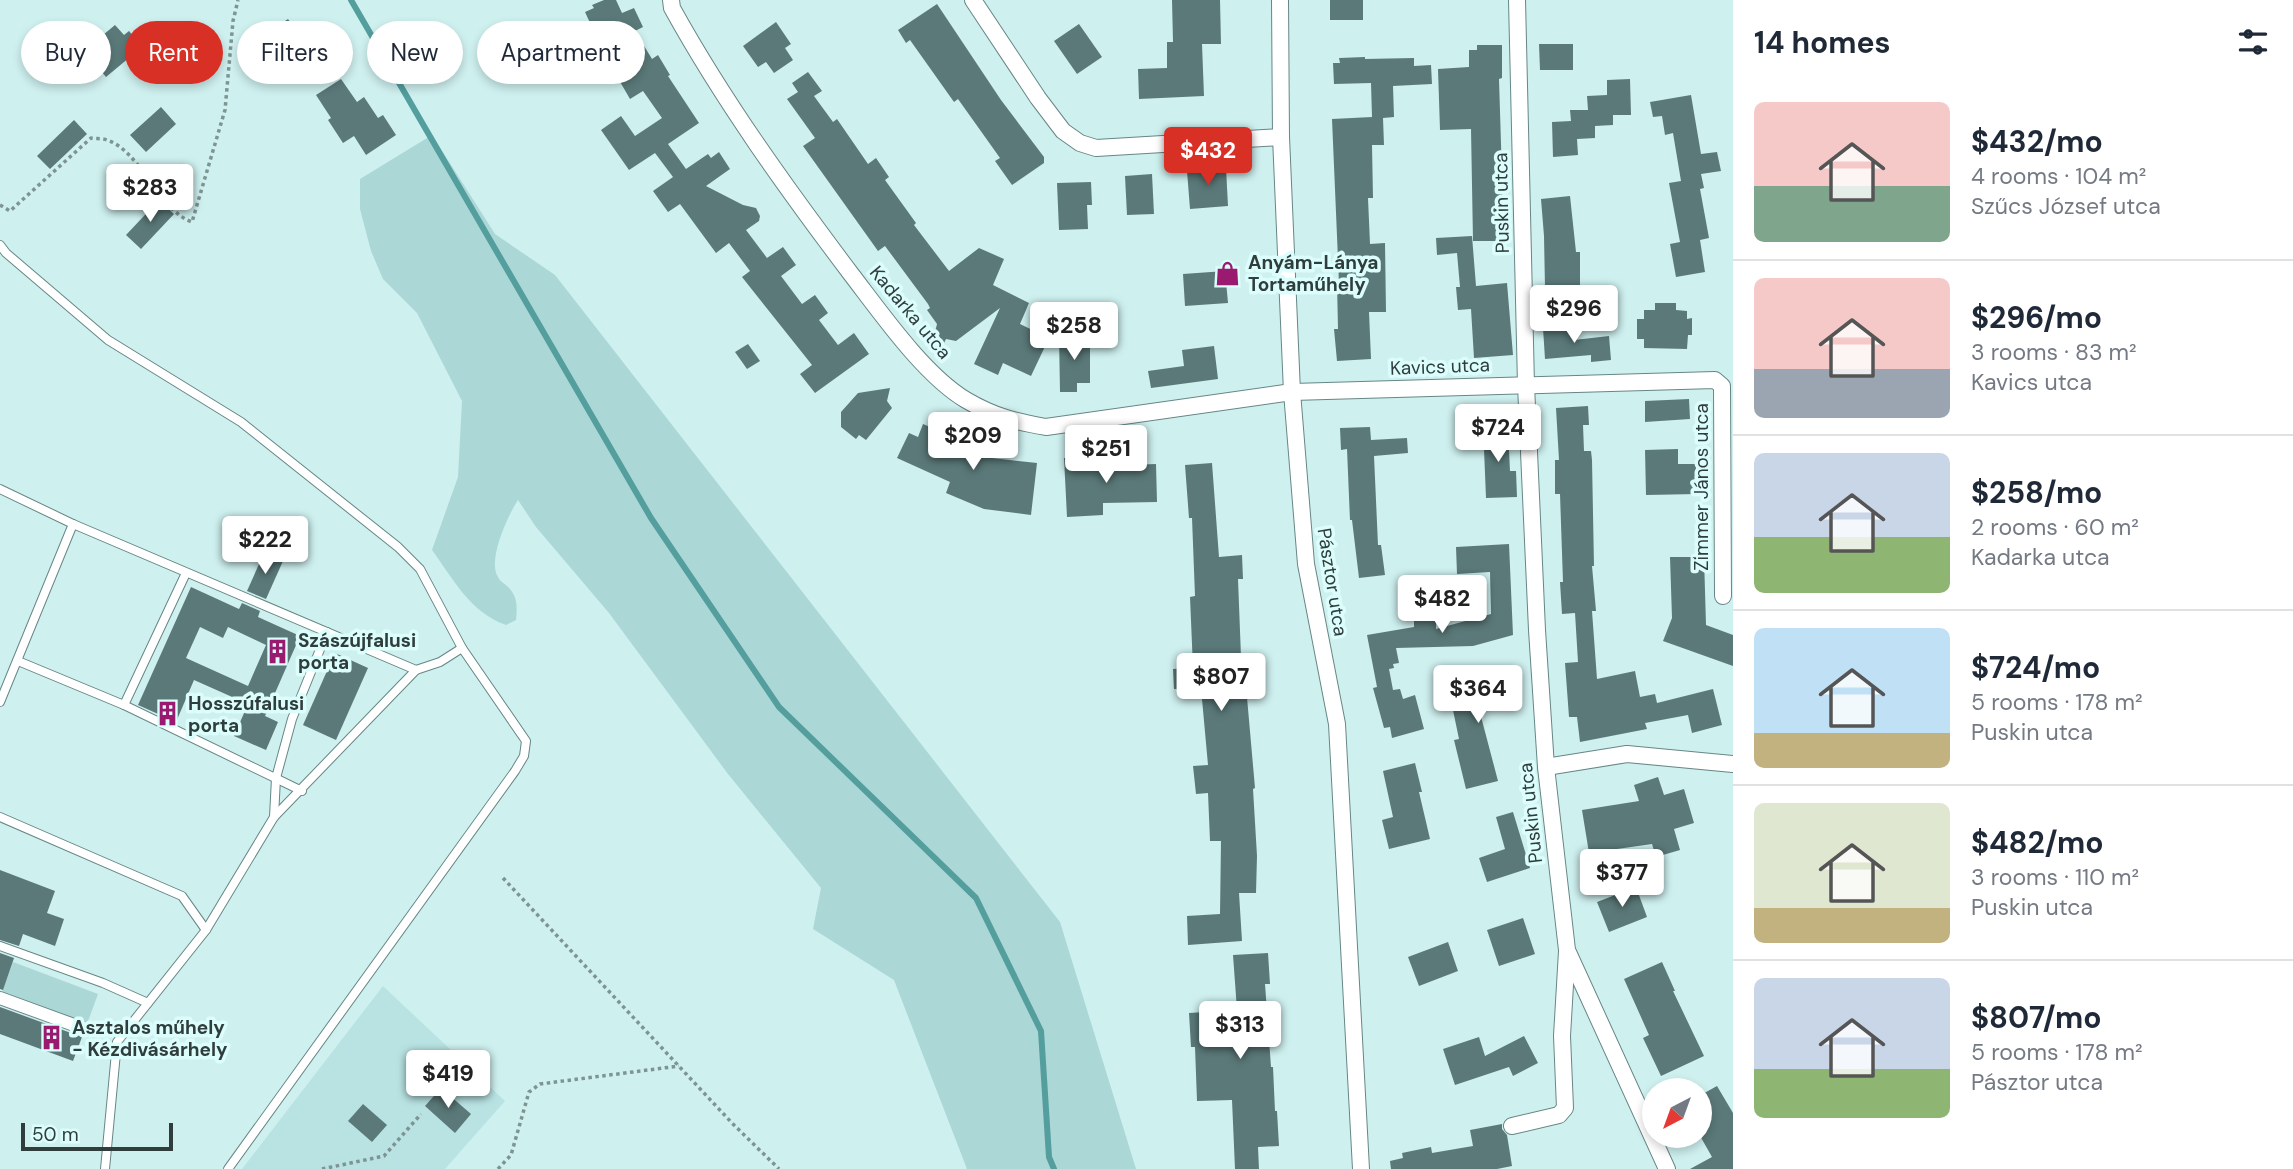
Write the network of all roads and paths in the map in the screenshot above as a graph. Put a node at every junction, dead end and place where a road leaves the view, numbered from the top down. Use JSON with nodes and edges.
{"nodes":[{"id":1,"x":239,"y":0,"type":"edge"},
{"id":2,"x":671,"y":0,"type":"edge"},
{"id":3,"x":973,"y":0,"type":"edge"},
{"id":4,"x":1280,"y":0,"type":"edge"},
{"id":5,"x":1517,"y":0,"type":"edge"},
{"id":6,"x":1281,"y":136,"type":"junction"},
{"id":7,"x":0,"y":205,"type":"edge"},
{"id":8,"x":0,"y":245,"type":"edge"},
{"id":9,"x":1716,"y":380,"type":"joint"},
{"id":10,"x":1526,"y":384,"type":"junction"},
{"id":11,"x":1292,"y":392,"type":"junction"},
{"id":12,"x":0,"y":489,"type":"edge"},
{"id":13,"x":73,"y":524,"type":"junction"},
{"id":14,"x":186,"y":573,"type":"junction"},
{"id":15,"x":1723,"y":596,"type":"dead end"},
{"id":16,"x":327,"y":632,"type":"junction"},
{"id":17,"x":462,"y":648,"type":"junction"},
{"id":18,"x":18,"y":661,"type":"junction"},
{"id":19,"x":416,"y":670,"type":"junction"},
{"id":20,"x":0,"y":702,"type":"edge"},
{"id":21,"x":124,"y":705,"type":"junction"},
{"id":22,"x":1733,"y":764,"type":"edge"},
{"id":23,"x":1546,"y":767,"type":"junction"},
{"id":24,"x":276,"y":778,"type":"junction"},
{"id":25,"x":302,"y":791,"type":"junction"},
{"id":26,"x":0,"y":817,"type":"edge"},
{"id":27,"x":274,"y":817,"type":"junction"},
{"id":28,"x":503,"y":878,"type":"dead end"},
{"id":29,"x":206,"y":930,"type":"junction"},
{"id":30,"x":0,"y":946,"type":"edge"},
{"id":31,"x":1567,"y":950,"type":"junction"},
{"id":32,"x":0,"y":998,"type":"edge"},
{"id":33,"x":148,"y":1003,"type":"junction"},
{"id":34,"x":85,"y":1029,"type":"dead end"},
{"id":35,"x":679,"y":1066,"type":"junction"},
{"id":36,"x":421,"y":1114,"type":"dead end"},
{"id":37,"x":1512,"y":1126,"type":"dead end"},
{"id":38,"x":105,"y":1169,"type":"edge"},
{"id":39,"x":228,"y":1169,"type":"edge"},
{"id":40,"x":321,"y":1169,"type":"edge"},
{"id":41,"x":499,"y":1169,"type":"edge"},
{"id":42,"x":779,"y":1169,"type":"edge"},
{"id":43,"x":1361,"y":1169,"type":"edge"},
{"id":44,"x":1667,"y":1169,"type":"edge"}],
"edges":[{"from":1,"to":7,"type":"path"},
{"from":2,"to":11,"type":"street","name":"Kadarka utca"},
{"from":3,"to":6,"type":"street"},
{"from":4,"to":6,"type":"street","name":"Pásztor utca"},
{"from":5,"to":10,"type":"street","name":"Puskin utca"},
{"from":6,"to":11,"type":"street","name":"Pásztor utca"},
{"from":8,"to":17,"type":"lane"},
{"from":9,"to":10,"type":"street","name":"Kavics utca"},
{"from":9,"to":15,"type":"street","name":"Zimmer János utca"},
{"from":10,"to":11,"type":"street","name":"Kavics utca"},
{"from":10,"to":23,"type":"street","name":"Puskin utca"},
{"from":11,"to":43,"type":"street","name":"Pásztor utca"},
{"from":12,"to":13,"type":"lane"},
{"from":13,"to":14,"type":"lane"},
{"from":13,"to":18,"type":"lane"},
{"from":14,"to":16,"type":"lane"},
{"from":14,"to":21,"type":"lane"},
{"from":16,"to":19,"type":"lane"},
{"from":16,"to":24,"type":"lane"},
{"from":17,"to":19,"type":"lane"},
{"from":17,"to":39,"type":"lane"},
{"from":18,"to":20,"type":"lane"},
{"from":18,"to":21,"type":"lane"},
{"from":19,"to":25,"type":"lane"},
{"from":21,"to":24,"type":"lane"},
{"from":22,"to":23,"type":"street"},
{"from":23,"to":31,"type":"street","name":"Puskin utca"},
{"from":24,"to":25,"type":"lane"},
{"from":24,"to":27,"type":"lane"},
{"from":25,"to":27,"type":"lane"},
{"from":26,"to":29,"type":"lane"},
{"from":27,"to":29,"type":"lane"},
{"from":28,"to":35,"type":"path"},
{"from":29,"to":33,"type":"lane"},
{"from":30,"to":33,"type":"lane"},
{"from":31,"to":37,"type":"street","name":"Puskin utca"},
{"from":31,"to":44,"type":"street","name":"Puskin utca"},
{"from":32,"to":34,"type":"street"},
{"from":33,"to":38,"type":"lane"},
{"from":35,"to":41,"type":"path"},
{"from":35,"to":42,"type":"path"},
{"from":36,"to":40,"type":"path"}]}
